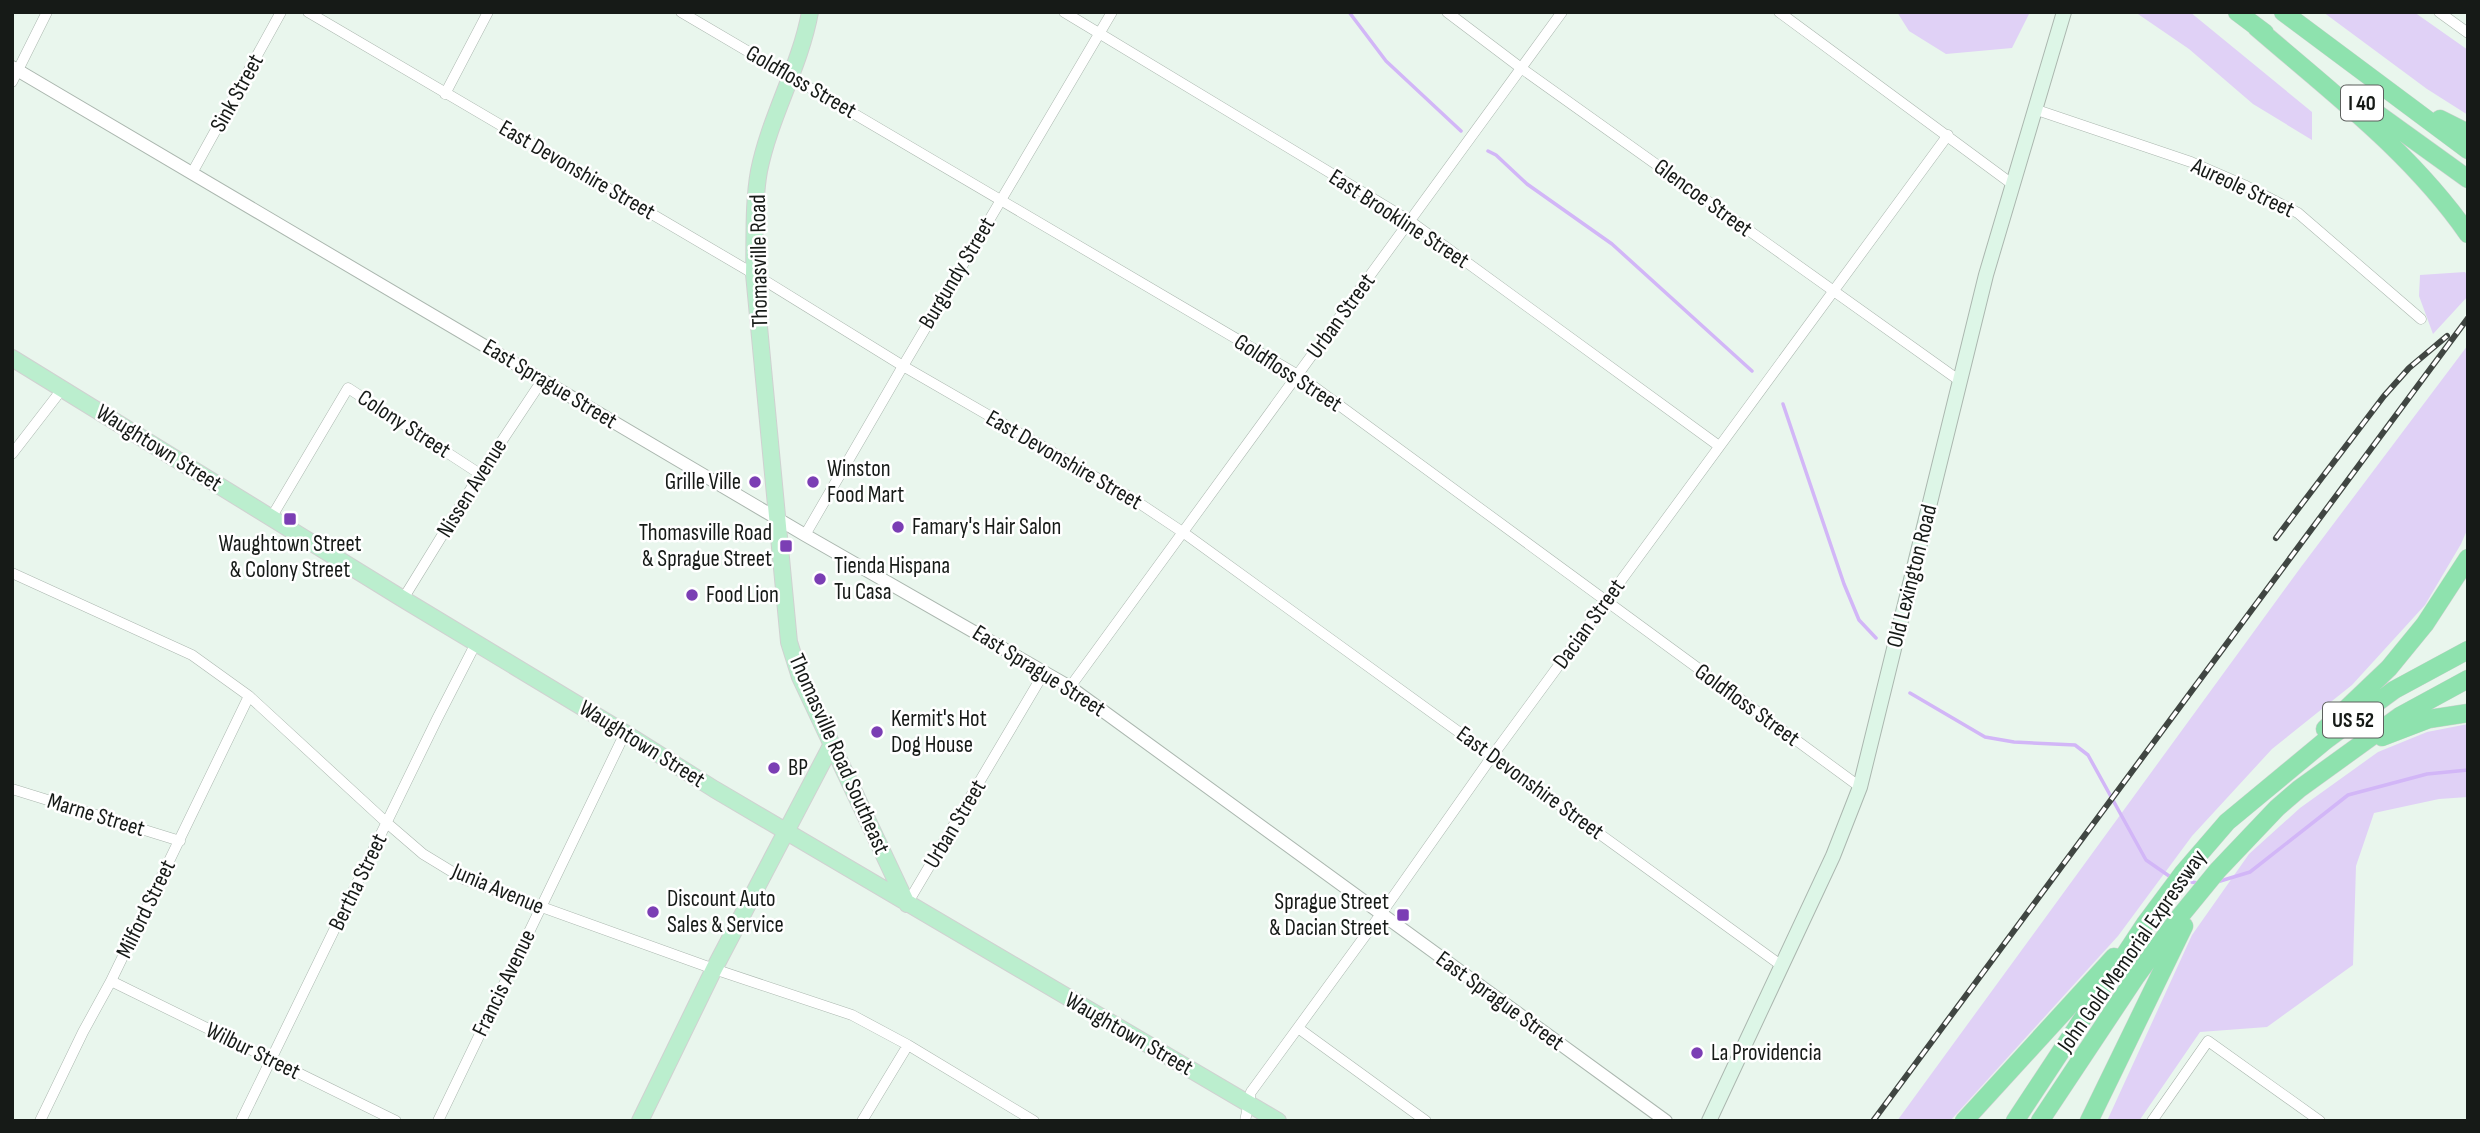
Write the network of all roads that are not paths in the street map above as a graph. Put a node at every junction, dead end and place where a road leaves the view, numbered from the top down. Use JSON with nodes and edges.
{"nodes":[{"id":1,"x":47,"y":12,"type":"edge"},
{"id":2,"x":281,"y":12,"type":"edge"},
{"id":3,"x":308,"y":12,"type":"edge"},
{"id":4,"x":488,"y":12,"type":"edge"},
{"id":5,"x":681,"y":12,"type":"edge"},
{"id":6,"x":810,"y":12,"type":"edge"},
{"id":7,"x":1064,"y":12,"type":"edge"},
{"id":8,"x":1112,"y":12,"type":"edge"},
{"id":9,"x":1447,"y":12,"type":"edge"},
{"id":10,"x":1562,"y":12,"type":"edge"},
{"id":11,"x":1779,"y":12,"type":"edge"},
{"id":12,"x":2064,"y":12,"type":"edge"},
{"id":13,"x":2237,"y":12,"type":"edge"},
{"id":14,"x":2283,"y":12,"type":"edge"},
{"id":15,"x":2439,"y":12,"type":"edge"},
{"id":16,"x":2256,"y":27,"type":"junction"},
{"id":17,"x":1100,"y":33,"type":"junction"},
{"id":18,"x":2468,"y":33,"type":"edge"},
{"id":19,"x":1521,"y":68,"type":"junction"},
{"id":20,"x":14,"y":73,"type":"edge"},
{"id":21,"x":791,"y":76,"type":"junction"},
{"id":22,"x":2390,"y":92,"type":"junction"},
{"id":23,"x":445,"y":94,"type":"junction"},
{"id":24,"x":2034,"y":109,"type":"junction"},
{"id":25,"x":2468,"y":133,"type":"edge"},
{"id":26,"x":1948,"y":135,"type":"junction"},
{"id":27,"x":2468,"y":150,"type":"edge"},
{"id":28,"x":192,"y":173,"type":"junction"},
{"id":29,"x":2468,"y":179,"type":"edge"},
{"id":30,"x":2012,"y":184,"type":"junction"},
{"id":31,"x":1001,"y":200,"type":"junction"},
{"id":32,"x":1410,"y":221,"type":"junction"},
{"id":33,"x":2468,"y":234,"type":"edge"},
{"id":34,"x":754,"y":274,"type":"junction"},
{"id":35,"x":1832,"y":290,"type":"junction"},
{"id":36,"x":2421,"y":319,"type":"dead end"},
{"id":37,"x":12,"y":358,"type":"edge"},
{"id":38,"x":903,"y":366,"type":"junction"},
{"id":39,"x":1298,"y":375,"type":"junction"},
{"id":40,"x":543,"y":379,"type":"junction"},
{"id":41,"x":1960,"y":381,"type":"junction"},
{"id":42,"x":63,"y":388,"type":"junction"},
{"id":43,"x":1720,"y":446,"type":"junction"},
{"id":44,"x":12,"y":454,"type":"edge"},
{"id":45,"x":480,"y":474,"type":"junction"},
{"id":46,"x":271,"y":518,"type":"junction"},
{"id":47,"x":776,"y":518,"type":"junction"},
{"id":48,"x":1184,"y":533,"type":"junction"},
{"id":49,"x":805,"y":536,"type":"junction"},
{"id":50,"x":2468,"y":558,"type":"edge"},
{"id":51,"x":12,"y":572,"type":"edge"},
{"id":52,"x":403,"y":599,"type":"junction"},
{"id":53,"x":1606,"y":602,"type":"junction"},
{"id":54,"x":476,"y":643,"type":"junction"},
{"id":55,"x":2468,"y":650,"type":"edge"},
{"id":56,"x":1045,"y":671,"type":"junction"},
{"id":57,"x":2468,"y":679,"type":"edge"},
{"id":58,"x":1070,"y":687,"type":"junction"},
{"id":59,"x":249,"y":696,"type":"junction"},
{"id":60,"x":2468,"y":713,"type":"edge"},
{"id":61,"x":625,"y":733,"type":"junction"},
{"id":62,"x":832,"y":744,"type":"junction"},
{"id":63,"x":2356,"y":748,"type":"junction"},
{"id":64,"x":1493,"y":755,"type":"junction"},
{"id":65,"x":1860,"y":787,"type":"junction"},
{"id":66,"x":12,"y":789,"type":"edge"},
{"id":67,"x":2248,"y":804,"type":"junction"},
{"id":68,"x":387,"y":823,"type":"junction"},
{"id":69,"x":786,"y":832,"type":"junction"},
{"id":70,"x":180,"y":841,"type":"junction"},
{"id":71,"x":907,"y":904,"type":"junction"},
{"id":72,"x":542,"y":908,"type":"junction"},
{"id":73,"x":1381,"y":914,"type":"junction"},
{"id":74,"x":2182,"y":921,"type":"junction"},
{"id":75,"x":2145,"y":924,"type":"junction"},
{"id":76,"x":1782,"y":967,"type":"junction"},
{"id":77,"x":714,"y":969,"type":"junction"},
{"id":78,"x":111,"y":981,"type":"junction"},
{"id":79,"x":1298,"y":1028,"type":"junction"},
{"id":80,"x":908,"y":1045,"type":"junction"},
{"id":81,"x":272,"y":1060,"type":"junction"},
{"id":82,"x":1249,"y":1104,"type":"junction"},
{"id":83,"x":1013,"y":1109,"type":"junction"},
{"id":84,"x":40,"y":1121,"type":"edge"},
{"id":85,"x":241,"y":1121,"type":"edge"},
{"id":86,"x":396,"y":1121,"type":"edge"},
{"id":87,"x":438,"y":1121,"type":"edge"},
{"id":88,"x":639,"y":1121,"type":"edge"},
{"id":89,"x":862,"y":1121,"type":"edge"},
{"id":90,"x":1006,"y":1121,"type":"edge"},
{"id":91,"x":1034,"y":1121,"type":"edge"},
{"id":92,"x":1245,"y":1121,"type":"edge"},
{"id":93,"x":1278,"y":1121,"type":"edge"},
{"id":94,"x":1426,"y":1121,"type":"edge"},
{"id":95,"x":1666,"y":1121,"type":"edge"},
{"id":96,"x":1709,"y":1121,"type":"edge"},
{"id":97,"x":1964,"y":1121,"type":"edge"},
{"id":98,"x":2015,"y":1121,"type":"edge"},
{"id":99,"x":2040,"y":1121,"type":"edge"},
{"id":100,"x":2089,"y":1121,"type":"edge"},
{"id":101,"x":2152,"y":1121,"type":"edge"},
{"id":102,"x":2320,"y":1121,"type":"edge"}],
"edges":[{"from":1,"to":20,"type":"street"},
{"from":2,"to":28,"type":"street","name":"Sink Street"},
{"from":3,"to":23,"type":"street","name":"East Devonshire Street"},
{"from":4,"to":23,"type":"street"},
{"from":5,"to":21,"type":"street","name":"Goldfloss Street"},
{"from":6,"to":21,"type":"main road","name":"Thomasville Road"},
{"from":7,"to":17,"type":"street","name":"East Brookline Street"},
{"from":8,"to":17,"type":"street","name":"Burgundy Street"},
{"from":9,"to":19,"type":"street","name":"Glencoe Street"},
{"from":10,"to":19,"type":"street","name":"Urban Street"},
{"from":11,"to":26,"type":"street"},
{"from":12,"to":24,"type":"main road","name":"Old Lexington Road"},
{"from":13,"to":16,"type":"highway","number":"I 40"},
{"from":14,"to":22,"type":"highway","number":"I 40"},
{"from":15,"to":18,"type":"street"},
{"from":16,"to":29,"type":"highway","number":"I 40"},
{"from":16,"to":33,"type":"highway"},
{"from":17,"to":31,"type":"street","name":"Burgundy Street"},
{"from":17,"to":32,"type":"street","name":"East Brookline Street"},
{"from":19,"to":32,"type":"street","name":"Urban Street"},
{"from":19,"to":35,"type":"street","name":"Glencoe Street"},
{"from":20,"to":28,"type":"street","name":"East Sprague Street"},
{"from":21,"to":31,"type":"street","name":"Goldfloss Street"},
{"from":21,"to":34,"type":"main road","name":"Thomasville Road"},
{"from":22,"to":25,"type":"highway"},
{"from":22,"to":27,"type":"highway","number":"I 40"},
{"from":23,"to":34,"type":"street","name":"East Devonshire Street"},
{"from":24,"to":30,"type":"main road","name":"Old Lexington Road"},
{"from":24,"to":36,"type":"street","name":"Aureole Street"},
{"from":26,"to":30,"type":"street"},
{"from":26,"to":35,"type":"street","name":"Dacian Street"},
{"from":28,"to":40,"type":"street","name":"East Sprague Street"},
{"from":30,"to":41,"type":"main road","name":"Old Lexington Road"},
{"from":31,"to":38,"type":"street","name":"Burgundy Street"},
{"from":31,"to":39,"type":"street","name":"Goldfloss Street"},
{"from":32,"to":39,"type":"street","name":"Urban Street"},
{"from":32,"to":43,"type":"street","name":"East Brookline Street"},
{"from":34,"to":38,"type":"street","name":"East Devonshire Street"},
{"from":34,"to":47,"type":"main road","name":"Thomasville Road"},
{"from":35,"to":41,"type":"street","name":"Glencoe Street"},
{"from":35,"to":43,"type":"street","name":"Dacian Street"},
{"from":37,"to":42,"type":"main road","name":"Waughtown Street"},
{"from":38,"to":48,"type":"street","name":"East Devonshire Street"},
{"from":38,"to":49,"type":"street","name":"Burgundy Street"},
{"from":39,"to":48,"type":"street","name":"Urban Street"},
{"from":39,"to":53,"type":"street","name":"Goldfloss Street"},
{"from":40,"to":45,"type":"street","name":"Nissen Avenue"},
{"from":40,"to":47,"type":"street","name":"East Sprague Street"},
{"from":41,"to":65,"type":"main road","name":"Old Lexington Road"},
{"from":42,"to":44,"type":"street"},
{"from":42,"to":46,"type":"main road","name":"Waughtown Street"},
{"from":43,"to":53,"type":"street","name":"Dacian Street"},
{"from":45,"to":46,"type":"street","name":"Colony Street"},
{"from":45,"to":52,"type":"street","name":"Nissen Avenue"},
{"from":46,"to":52,"type":"main road","name":"Waughtown Street"},
{"from":47,"to":49,"type":"street","name":"East Sprague Street"},
{"from":47,"to":62,"type":"main road","name":"Thomasville Road Southeast"},
{"from":48,"to":58,"type":"street","name":"Urban Street"},
{"from":48,"to":64,"type":"street","name":"East Devonshire Street"},
{"from":49,"to":56,"type":"street","name":"East Sprague Street"},
{"from":50,"to":67,"type":"highway"},
{"from":51,"to":59,"type":"street","name":"Junia Avenue"},
{"from":52,"to":54,"type":"main road","name":"Waughtown Street"},
{"from":53,"to":64,"type":"street","name":"Dacian Street"},
{"from":53,"to":65,"type":"street","name":"Goldfloss Street"},
{"from":54,"to":61,"type":"main road","name":"Waughtown Street"},
{"from":54,"to":68,"type":"street","name":"Bertha Street"},
{"from":55,"to":67,"type":"highway","name":"John Gold Memorial Expressway","number":"US 52"},
{"from":56,"to":58,"type":"street","name":"East Sprague Street"},
{"from":56,"to":71,"type":"street","name":"Urban Street"},
{"from":57,"to":63,"type":"highway","name":"John Gold Memorial Expressway","number":"US 52"},
{"from":58,"to":73,"type":"street","name":"East Sprague Street"},
{"from":59,"to":68,"type":"street","name":"Junia Avenue"},
{"from":59,"to":70,"type":"street","name":"Milford Street"},
{"from":60,"to":63,"type":"highway"},
{"from":61,"to":69,"type":"main road","name":"Waughtown Street"},
{"from":61,"to":72,"type":"street","name":"Francis Avenue"},
{"from":62,"to":69,"type":"main road"},
{"from":62,"to":71,"type":"main road","name":"Thomasville Road Southeast"},
{"from":63,"to":74,"type":"highway","name":"John Gold Memorial Expressway","number":"US 52"},
{"from":64,"to":73,"type":"street","name":"Dacian Street"},
{"from":64,"to":76,"type":"street","name":"East Devonshire Street"},
{"from":65,"to":76,"type":"main road","name":"Old Lexington Road"},
{"from":66,"to":70,"type":"street","name":"Marne Street"},
{"from":67,"to":75,"type":"highway","name":"John Gold Memorial Expressway","number":"US 52"},
{"from":68,"to":72,"type":"street","name":"Junia Avenue"},
{"from":68,"to":81,"type":"street","name":"Bertha Street"},
{"from":69,"to":71,"type":"main road","name":"Waughtown Street"},
{"from":69,"to":77,"type":"main road"},
{"from":70,"to":78,"type":"street","name":"Milford Street"},
{"from":71,"to":82,"type":"main road","name":"Waughtown Street"},
{"from":72,"to":77,"type":"street","name":"Junia Avenue"},
{"from":72,"to":87,"type":"street","name":"Francis Avenue"},
{"from":73,"to":79,"type":"street","name":"Dacian Street"},
{"from":73,"to":95,"type":"street","name":"East Sprague Street"},
{"from":74,"to":99,"type":"highway","name":"John Gold Memorial Expressway"},
{"from":74,"to":100,"type":"highway"},
{"from":75,"to":97,"type":"highway"},
{"from":75,"to":98,"type":"highway","name":"John Gold Memorial Expressway","number":"US 52"},
{"from":76,"to":96,"type":"main road","name":"Old Lexington Road"},
{"from":77,"to":80,"type":"street","name":"Junia Avenue"},
{"from":77,"to":88,"type":"main road"},
{"from":78,"to":81,"type":"street","name":"Wilbur Street"},
{"from":78,"to":84,"type":"street","name":"Milford Street"},
{"from":79,"to":82,"type":"street","name":"Dacian Street"},
{"from":79,"to":94,"type":"street"},
{"from":80,"to":83,"type":"street","name":"Junia Avenue"},
{"from":80,"to":89,"type":"street"},
{"from":81,"to":85,"type":"street","name":"Bertha Street"},
{"from":81,"to":86,"type":"street","name":"Wilbur Street"},
{"from":82,"to":92,"type":"street","name":"Dacian Street"},
{"from":82,"to":93,"type":"main road","name":"Waughtown Street"},
{"from":83,"to":90,"type":"street"},
{"from":83,"to":91,"type":"street","name":"Junia Avenue"},
{"from":101,"to":102,"type":"street"}]}
